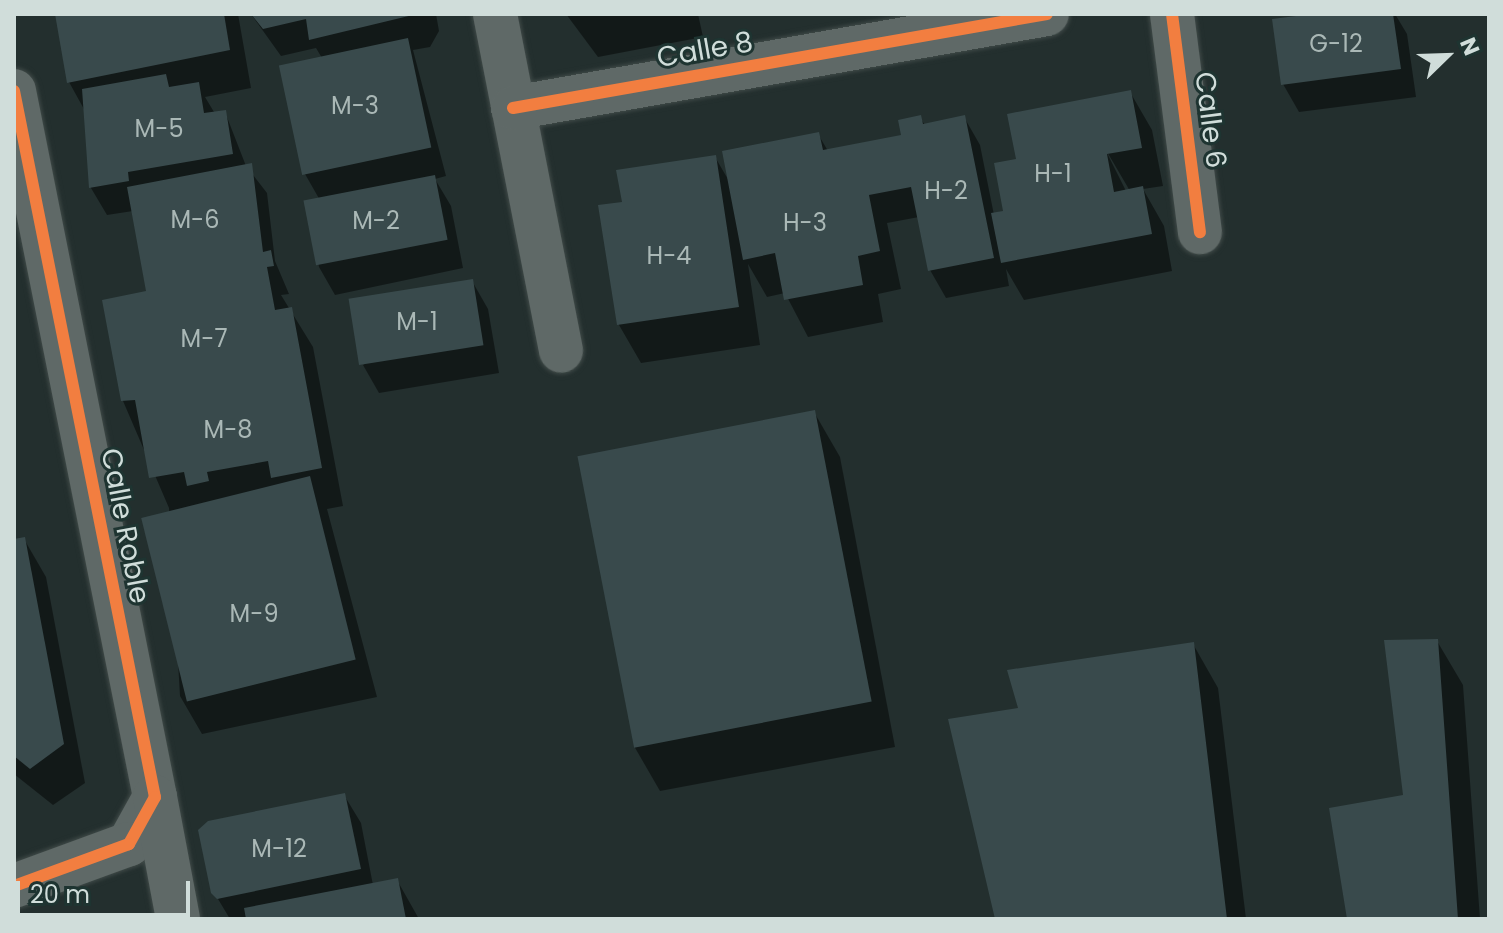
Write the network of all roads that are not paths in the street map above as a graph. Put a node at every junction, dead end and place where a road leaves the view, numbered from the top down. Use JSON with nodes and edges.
{"nodes":[{"id":1,"x":495,"y":14,"type":"edge"},
{"id":2,"x":1047,"y":14,"type":"edge"},
{"id":3,"x":1172,"y":14,"type":"edge"},
{"id":4,"x":14,"y":91,"type":"edge"},
{"id":5,"x":513,"y":108,"type":"junction"},
{"id":6,"x":1200,"y":232,"type":"dead end"},
{"id":7,"x":561,"y":351,"type":"dead end"},
{"id":8,"x":155,"y":797,"type":"junction"},
{"id":9,"x":14,"y":886,"type":"edge"},
{"id":10,"x":178,"y":919,"type":"edge"}],
"edges":[{"from":1,"to":5,"type":"street"},
{"from":2,"to":5,"type":"street","name":"Calle 8"},
{"from":3,"to":6,"type":"street","name":"Calle 6"},
{"from":4,"to":8,"type":"street","name":"Calle Roble"},
{"from":5,"to":7,"type":"street"},
{"from":8,"to":9,"type":"street"},
{"from":8,"to":10,"type":"street","name":"Calle Roble"}]}
